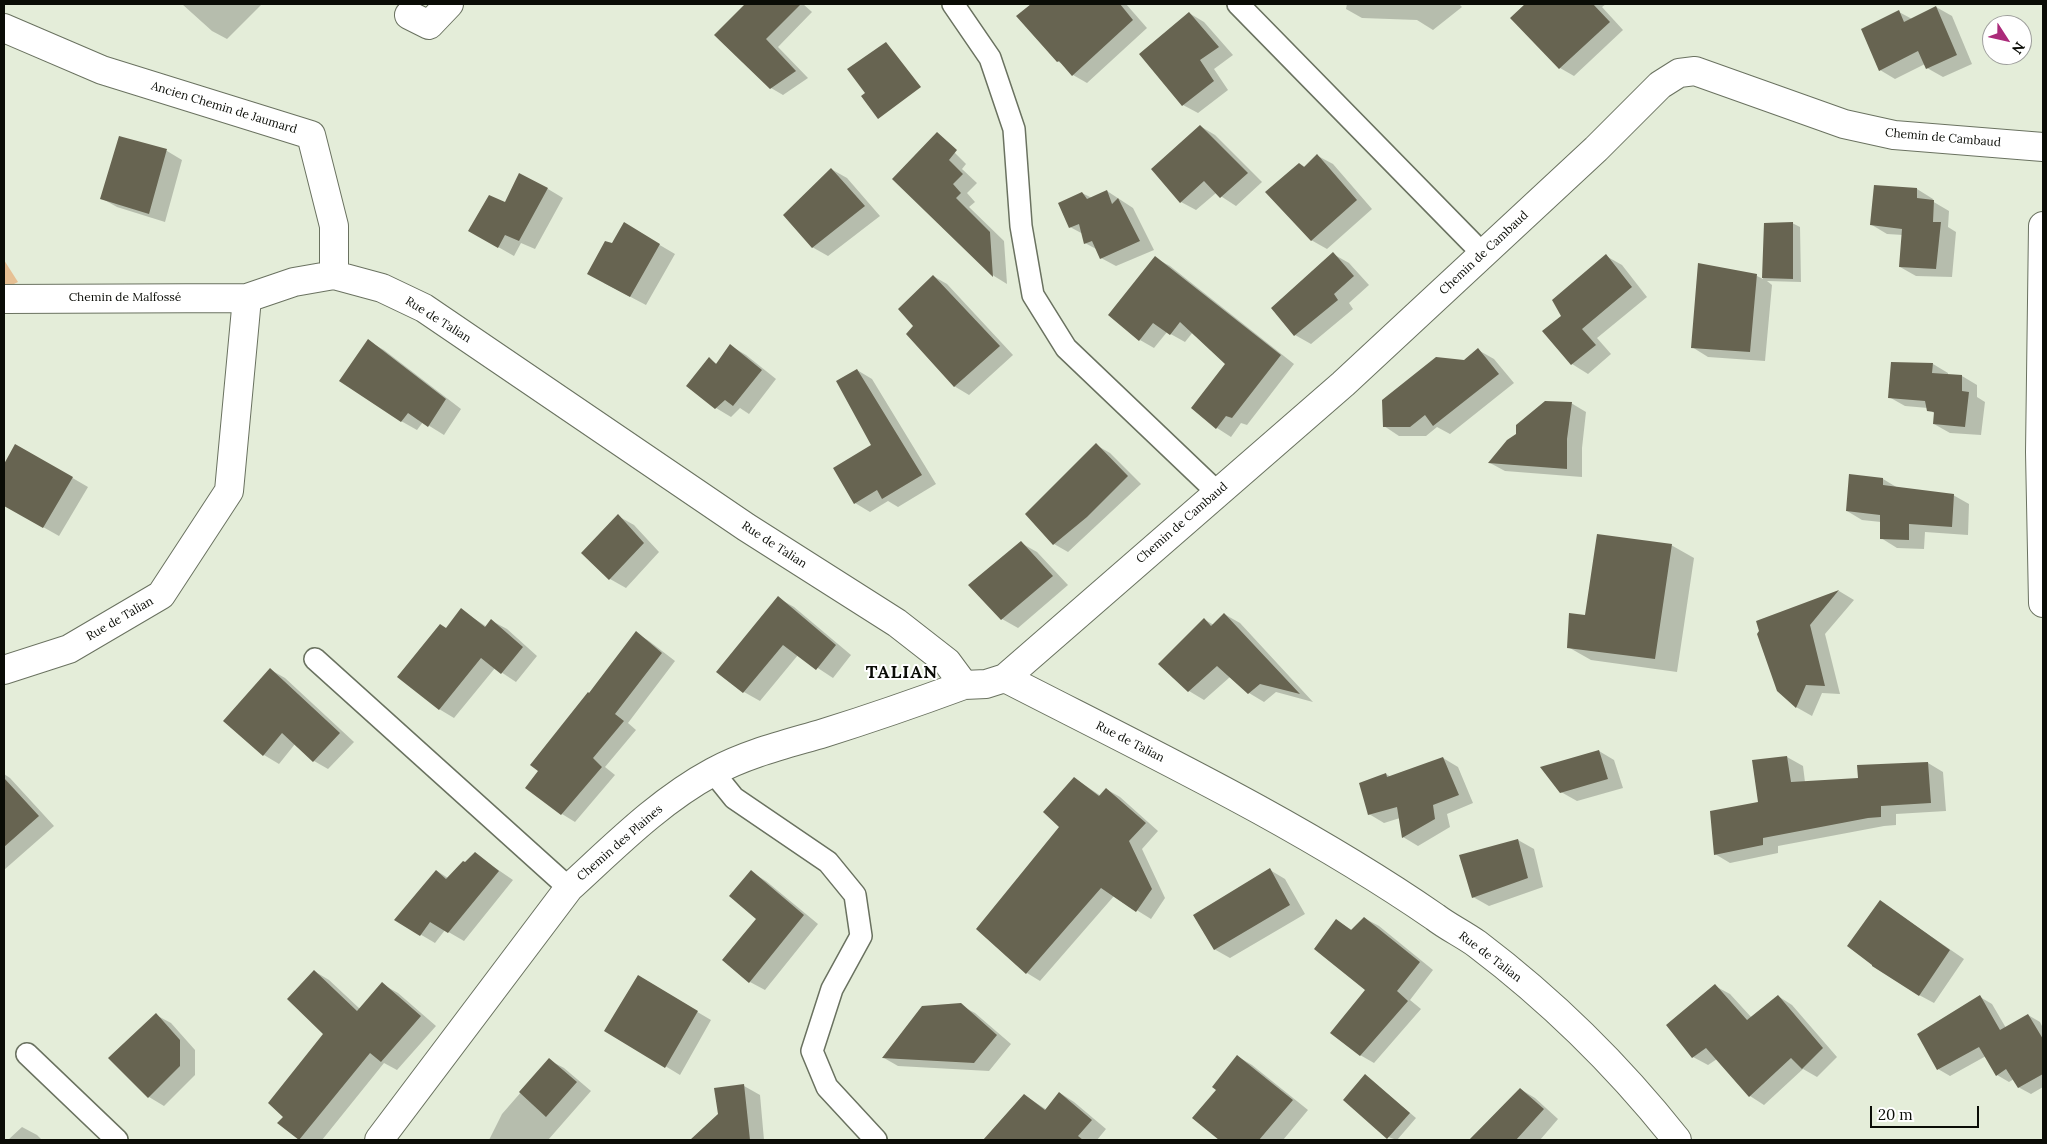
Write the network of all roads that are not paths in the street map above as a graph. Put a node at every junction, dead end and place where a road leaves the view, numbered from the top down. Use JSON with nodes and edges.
{"nodes":[{"id":1,"x":449,"y":4,"type":"edge"},
{"id":2,"x":953,"y":4,"type":"edge"},
{"id":3,"x":1238,"y":4,"type":"edge"},
{"id":4,"x":409,"y":15,"type":"dead end"},
{"id":5,"x":4,"y":28,"type":"edge"},
{"id":6,"x":2043,"y":147,"type":"edge"},
{"id":7,"x":2043,"y":226,"type":"edge"},
{"id":8,"x":1483,"y":254,"type":"junction"},
{"id":9,"x":334,"y":276,"type":"junction"},
{"id":10,"x":246,"y":298,"type":"junction"},
{"id":11,"x":4,"y":299,"type":"edge"},
{"id":12,"x":1217,"y":492,"type":"junction"},
{"id":13,"x":2043,"y":603,"type":"edge"},
{"id":14,"x":315,"y":659,"type":"dead end"},
{"id":15,"x":4,"y":670,"type":"edge"},
{"id":16,"x":1005,"y":678,"type":"junction"},
{"id":17,"x":964,"y":685,"type":"junction"},
{"id":18,"x":713,"y":772,"type":"junction"},
{"id":19,"x":569,"y":888,"type":"junction"},
{"id":20,"x":27,"y":1054,"type":"dead end"},
{"id":21,"x":116,"y":1140,"type":"edge"},
{"id":22,"x":379,"y":1140,"type":"edge"},
{"id":23,"x":876,"y":1140,"type":"edge"},
{"id":24,"x":1677,"y":1140,"type":"edge"}],
"edges":[{"from":1,"to":4,"type":"street"},
{"from":2,"to":12,"type":"lane"},
{"from":3,"to":8,"type":"lane"},
{"from":5,"to":9,"type":"street","name":"Ancien Chemin de Jaumard"},
{"from":6,"to":8,"type":"street","name":"Chemin de Cambaud"},
{"from":7,"to":13,"type":"street"},
{"from":8,"to":12,"type":"street","name":"Chemin de Cambaud"},
{"from":9,"to":10,"type":"street","name":"Rue de Talian"},
{"from":9,"to":17,"type":"street","name":"Rue de Talian"},
{"from":10,"to":11,"type":"street","name":"Chemin de Malfossé"},
{"from":10,"to":15,"type":"street","name":"Rue de Talian"},
{"from":12,"to":16,"type":"street","name":"Chemin de Cambaud"},
{"from":14,"to":19,"type":"lane"},
{"from":16,"to":17,"type":"street"},
{"from":16,"to":24,"type":"street","name":"Rue de Talian"},
{"from":17,"to":18,"type":"street","name":"Chemin des Plaines"},
{"from":18,"to":19,"type":"street","name":"Chemin des Plaines"},
{"from":18,"to":23,"type":"lane"},
{"from":19,"to":22,"type":"street","name":"Chemin des Plaines"},
{"from":20,"to":21,"type":"lane"}]}
